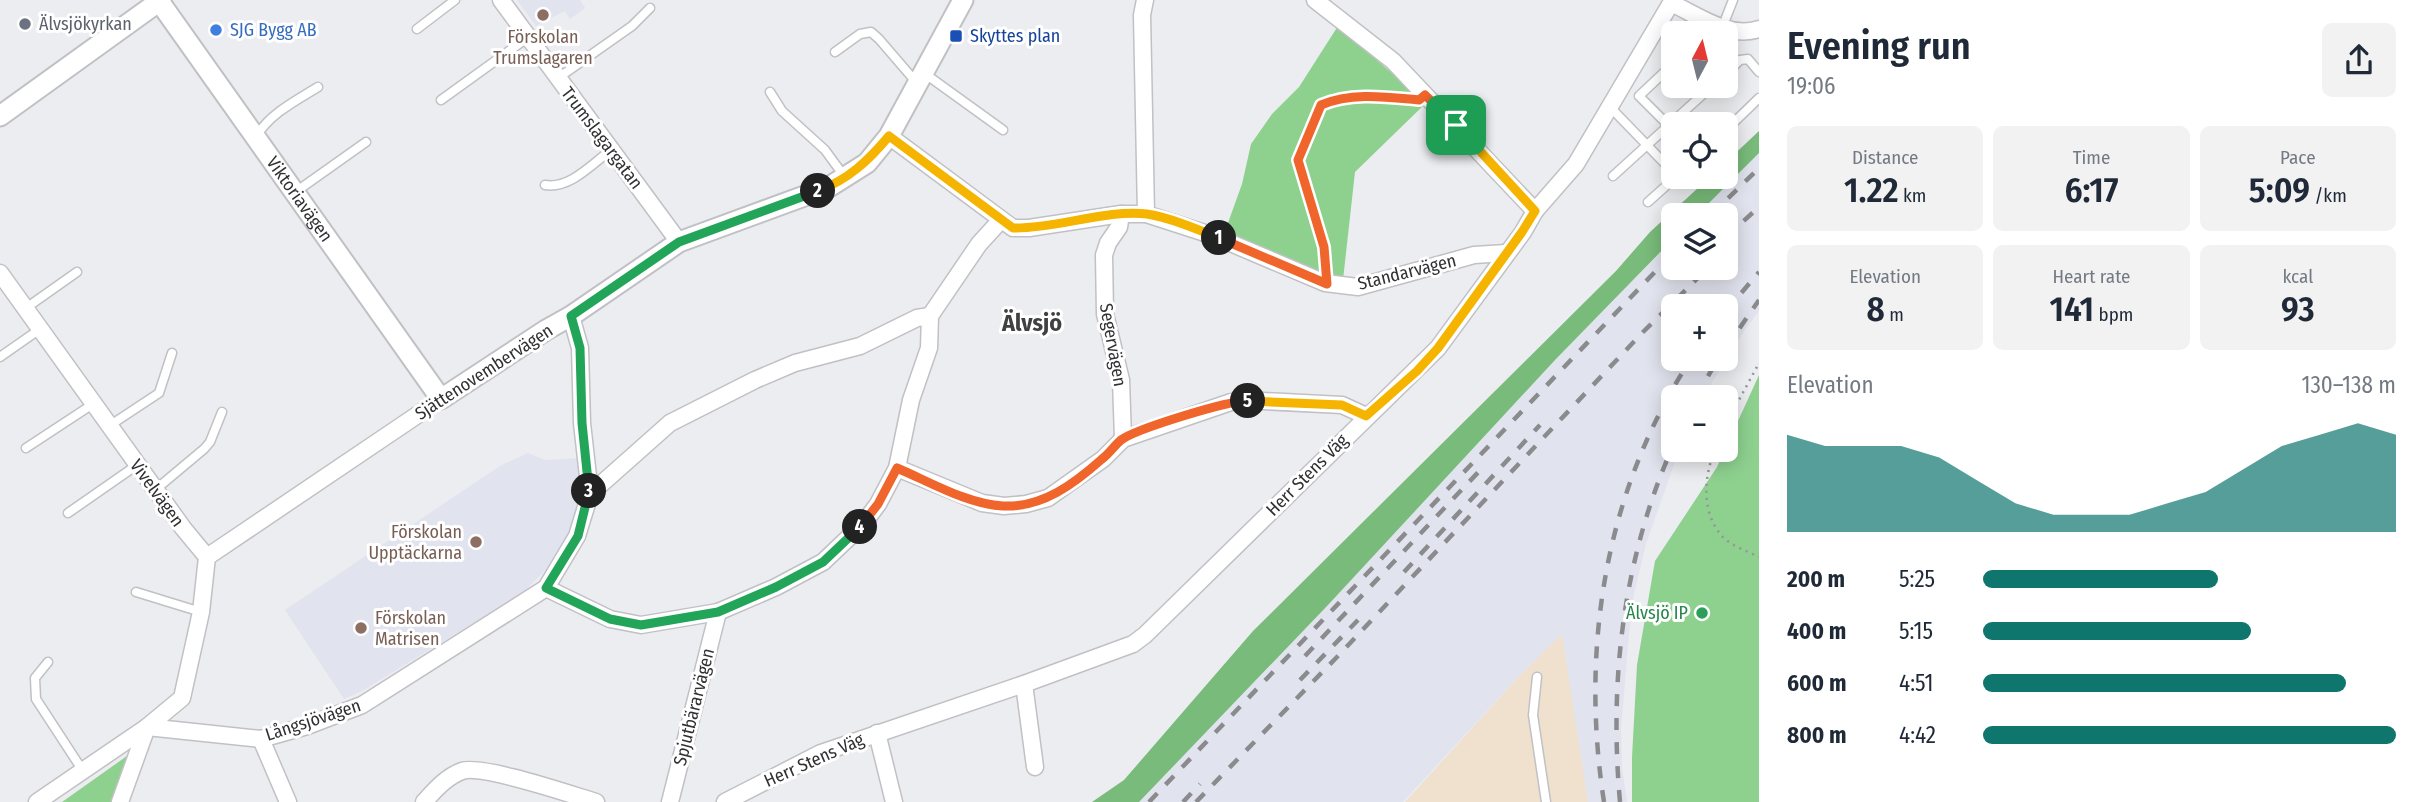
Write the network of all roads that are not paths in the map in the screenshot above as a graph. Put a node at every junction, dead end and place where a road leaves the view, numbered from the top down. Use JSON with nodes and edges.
{"nodes":[{"id":1,"x":159,"y":0,"type":"edge"},
{"id":2,"x":456,"y":0,"type":"edge"},
{"id":3,"x":501,"y":0,"type":"edge"},
{"id":4,"x":962,"y":0,"type":"edge"},
{"id":5,"x":1145,"y":0,"type":"edge"},
{"id":6,"x":1315,"y":0,"type":"edge"},
{"id":7,"x":1733,"y":0,"type":"edge"},
{"id":8,"x":1672,"y":2,"type":"edge"},
{"id":9,"x":650,"y":8,"type":"dead end"},
{"id":10,"x":1709,"y":21,"type":"edge"},
{"id":11,"x":1725,"y":21,"type":"edge"},
{"id":12,"x":417,"y":29,"type":"dead end"},
{"id":13,"x":1759,"y":29,"type":"edge"},
{"id":14,"x":1738,"y":33,"type":"edge"},
{"id":15,"x":527,"y":38,"type":"junction"},
{"id":16,"x":835,"y":52,"type":"dead end"},
{"id":17,"x":1738,"y":62,"type":"edge"},
{"id":18,"x":1759,"y":72,"type":"edge"},
{"id":19,"x":1661,"y":75,"type":"edge"},
{"id":20,"x":558,"y":79,"type":"junction"},
{"id":21,"x":921,"y":79,"type":"junction"},
{"id":22,"x":318,"y":87,"type":"dead end"},
{"id":23,"x":770,"y":92,"type":"dead end"},
{"id":24,"x":1700,"y":98,"type":"edge"},
{"id":25,"x":1759,"y":98,"type":"edge"},
{"id":26,"x":441,"y":100,"type":"dead end"},
{"id":27,"x":1610,"y":107,"type":"junction"},
{"id":28,"x":1684,"y":112,"type":"edge"},
{"id":29,"x":0,"y":116,"type":"edge"},
{"id":30,"x":1661,"y":118,"type":"edge"},
{"id":31,"x":1738,"y":118,"type":"edge"},
{"id":32,"x":1003,"y":130,"type":"dead end"},
{"id":33,"x":1661,"y":133,"type":"edge"},
{"id":34,"x":889,"y":136,"type":"junction"},
{"id":35,"x":255,"y":138,"type":"junction"},
{"id":36,"x":366,"y":142,"type":"dead end"},
{"id":37,"x":1647,"y":145,"type":"junction"},
{"id":38,"x":611,"y":150,"type":"junction"},
{"id":39,"x":1661,"y":160,"type":"edge"},
{"id":40,"x":845,"y":176,"type":"junction"},
{"id":41,"x":1613,"y":176,"type":"dead end"},
{"id":42,"x":545,"y":185,"type":"dead end"},
{"id":43,"x":1663,"y":189,"type":"edge"},
{"id":44,"x":294,"y":193,"type":"junction"},
{"id":45,"x":1648,"y":202,"type":"dead end"},
{"id":46,"x":1535,"y":211,"type":"junction"},
{"id":47,"x":1146,"y":214,"type":"junction"},
{"id":48,"x":1121,"y":215,"type":"junction"},
{"id":49,"x":1000,"y":220,"type":"junction"},
{"id":50,"x":679,"y":242,"type":"junction"},
{"id":51,"x":1506,"y":253,"type":"junction"},
{"id":52,"x":77,"y":272,"type":"dead end"},
{"id":53,"x":0,"y":273,"type":"edge"},
{"id":54,"x":26,"y":308,"type":"junction"},
{"id":55,"x":571,"y":316,"type":"junction"},
{"id":56,"x":930,"y":316,"type":"junction"},
{"id":57,"x":40,"y":329,"type":"junction"},
{"id":58,"x":172,"y":353,"type":"dead end"},
{"id":59,"x":0,"y":357,"type":"edge"},
{"id":60,"x":441,"y":399,"type":"junction"},
{"id":61,"x":93,"y":404,"type":"junction"},
{"id":62,"x":222,"y":412,"type":"dead end"},
{"id":63,"x":1366,"y":416,"type":"junction"},
{"id":64,"x":109,"y":426,"type":"junction"},
{"id":65,"x":1123,"y":439,"type":"junction"},
{"id":66,"x":26,"y":448,"type":"dead end"},
{"id":67,"x":138,"y":465,"type":"junction"},
{"id":68,"x":897,"y":468,"type":"junction"},
{"id":69,"x":155,"y":490,"type":"junction"},
{"id":70,"x":590,"y":494,"type":"junction"},
{"id":71,"x":68,"y":513,"type":"dead end"},
{"id":72,"x":207,"y":557,"type":"junction"},
{"id":73,"x":546,"y":588,"type":"junction"},
{"id":74,"x":136,"y":592,"type":"dead end"},
{"id":75,"x":201,"y":612,"type":"junction"},
{"id":76,"x":718,"y":612,"type":"junction"},
{"id":77,"x":48,"y":662,"type":"dead end"},
{"id":78,"x":1537,"y":677,"type":"dead end"},
{"id":79,"x":1024,"y":684,"type":"junction"},
{"id":80,"x":147,"y":727,"type":"junction"},
{"id":81,"x":877,"y":733,"type":"junction"},
{"id":82,"x":261,"y":739,"type":"junction"},
{"id":83,"x":1034,"y":766,"type":"dead end"},
{"id":84,"x":83,"y":771,"type":"junction"},
{"id":85,"x":37,"y":802,"type":"edge"},
{"id":86,"x":120,"y":802,"type":"edge"},
{"id":87,"x":288,"y":802,"type":"edge"},
{"id":88,"x":424,"y":802,"type":"edge"},
{"id":89,"x":596,"y":802,"type":"edge"},
{"id":90,"x":670,"y":802,"type":"edge"},
{"id":91,"x":725,"y":802,"type":"edge"},
{"id":92,"x":894,"y":802,"type":"edge"},
{"id":93,"x":1546,"y":802,"type":"edge"}],
"edges":[{"from":1,"to":29,"type":"street"},
{"from":1,"to":35,"type":"street","name":"Viktoriavägen"},
{"from":2,"to":12,"type":"lane"},
{"from":3,"to":15,"type":"street","name":"Trumslagargatan"},
{"from":4,"to":21,"type":"street","name":"Sjättenovembervägen"},
{"from":5,"to":47,"type":"street"},
{"from":6,"to":46,"type":"street"},
{"from":7,"to":11,"type":"lane"},
{"from":8,"to":10,"type":"street","name":"Herr Stens Väg"},
{"from":8,"to":27,"type":"street","name":"Herr Stens Väg"},
{"from":9,"to":20,"type":"lane"},
{"from":13,"to":14,"type":"street","name":"Herr Stens Väg"},
{"from":15,"to":20,"type":"street","name":"Trumslagargatan"},
{"from":15,"to":26,"type":"lane"},
{"from":16,"to":21,"type":"lane"},
{"from":17,"to":18,"type":"lane"},
{"from":19,"to":30,"type":"lane"},
{"from":20,"to":38,"type":"street","name":"Trumslagargatan"},
{"from":21,"to":32,"type":"lane"},
{"from":21,"to":34,"type":"street","name":"Sjättenovembervägen"},
{"from":22,"to":35,"type":"lane"},
{"from":23,"to":40,"type":"lane"},
{"from":24,"to":28,"type":"lane"},
{"from":25,"to":31,"type":"lane"},
{"from":27,"to":37,"type":"lane"},
{"from":27,"to":46,"type":"street","name":"Herr Stens Väg"},
{"from":33,"to":37,"type":"lane"},
{"from":34,"to":40,"type":"street","name":"Sjättenovembervägen"},
{"from":34,"to":49,"type":"street","name":"Standarvägen"},
{"from":35,"to":44,"type":"street","name":"Viktoriavägen"},
{"from":36,"to":44,"type":"lane"},
{"from":37,"to":39,"type":"lane"},
{"from":37,"to":41,"type":"lane"},
{"from":38,"to":42,"type":"lane"},
{"from":38,"to":50,"type":"street","name":"Trumslagargatan"},
{"from":40,"to":50,"type":"street","name":"Sjättenovembervägen"},
{"from":43,"to":45,"type":"lane"},
{"from":44,"to":60,"type":"street","name":"Viktoriavägen"},
{"from":46,"to":51,"type":"street","name":"Herr Stens Väg"},
{"from":47,"to":48,"type":"street","name":"Standarvägen"},
{"from":47,"to":51,"type":"street","name":"Standarvägen"},
{"from":48,"to":49,"type":"street","name":"Standarvägen"},
{"from":48,"to":65,"type":"street","name":"Segervägen"},
{"from":49,"to":56,"type":"street"},
{"from":50,"to":55,"type":"street","name":"Sjättenovembervägen"},
{"from":51,"to":63,"type":"street","name":"Herr Stens Väg"},
{"from":52,"to":54,"type":"lane"},
{"from":53,"to":54,"type":"street","name":"Vivelvägen"},
{"from":54,"to":57,"type":"street","name":"Vivelvägen"},
{"from":55,"to":60,"type":"street","name":"Sjättenovembervägen"},
{"from":55,"to":70,"type":"street","name":"Långsjövägen"},
{"from":56,"to":68,"type":"street"},
{"from":56,"to":70,"type":"street"},
{"from":57,"to":59,"type":"lane"},
{"from":57,"to":61,"type":"street","name":"Vivelvägen"},
{"from":58,"to":64,"type":"lane"},
{"from":60,"to":72,"type":"street","name":"Sjättenovembervägen"},
{"from":61,"to":64,"type":"street","name":"Vivelvägen"},
{"from":61,"to":66,"type":"lane"},
{"from":62,"to":69,"type":"lane"},
{"from":63,"to":65,"type":"street"},
{"from":63,"to":79,"type":"street","name":"Herr Stens Väg"},
{"from":64,"to":67,"type":"street","name":"Vivelvägen"},
{"from":65,"to":68,"type":"street"},
{"from":67,"to":69,"type":"street","name":"Vivelvägen"},
{"from":67,"to":71,"type":"lane"},
{"from":68,"to":76,"type":"street"},
{"from":69,"to":72,"type":"street","name":"Vivelvägen"},
{"from":70,"to":73,"type":"street","name":"Långsjövägen"},
{"from":72,"to":75,"type":"street"},
{"from":73,"to":76,"type":"street"},
{"from":73,"to":82,"type":"street","name":"Långsjövägen"},
{"from":74,"to":75,"type":"lane"},
{"from":75,"to":80,"type":"street"},
{"from":76,"to":90,"type":"street","name":"Spjutbärarvägen"},
{"from":77,"to":84,"type":"lane"},
{"from":78,"to":93,"type":"lane"},
{"from":79,"to":81,"type":"street","name":"Herr Stens Väg"},
{"from":79,"to":83,"type":"street"},
{"from":80,"to":82,"type":"street","name":"Långsjövägen"},
{"from":80,"to":84,"type":"street"},
{"from":80,"to":86,"type":"street"},
{"from":81,"to":91,"type":"street","name":"Herr Stens Väg"},
{"from":81,"to":92,"type":"street"},
{"from":82,"to":87,"type":"street"},
{"from":84,"to":85,"type":"street"},
{"from":88,"to":89,"type":"street"}]}
